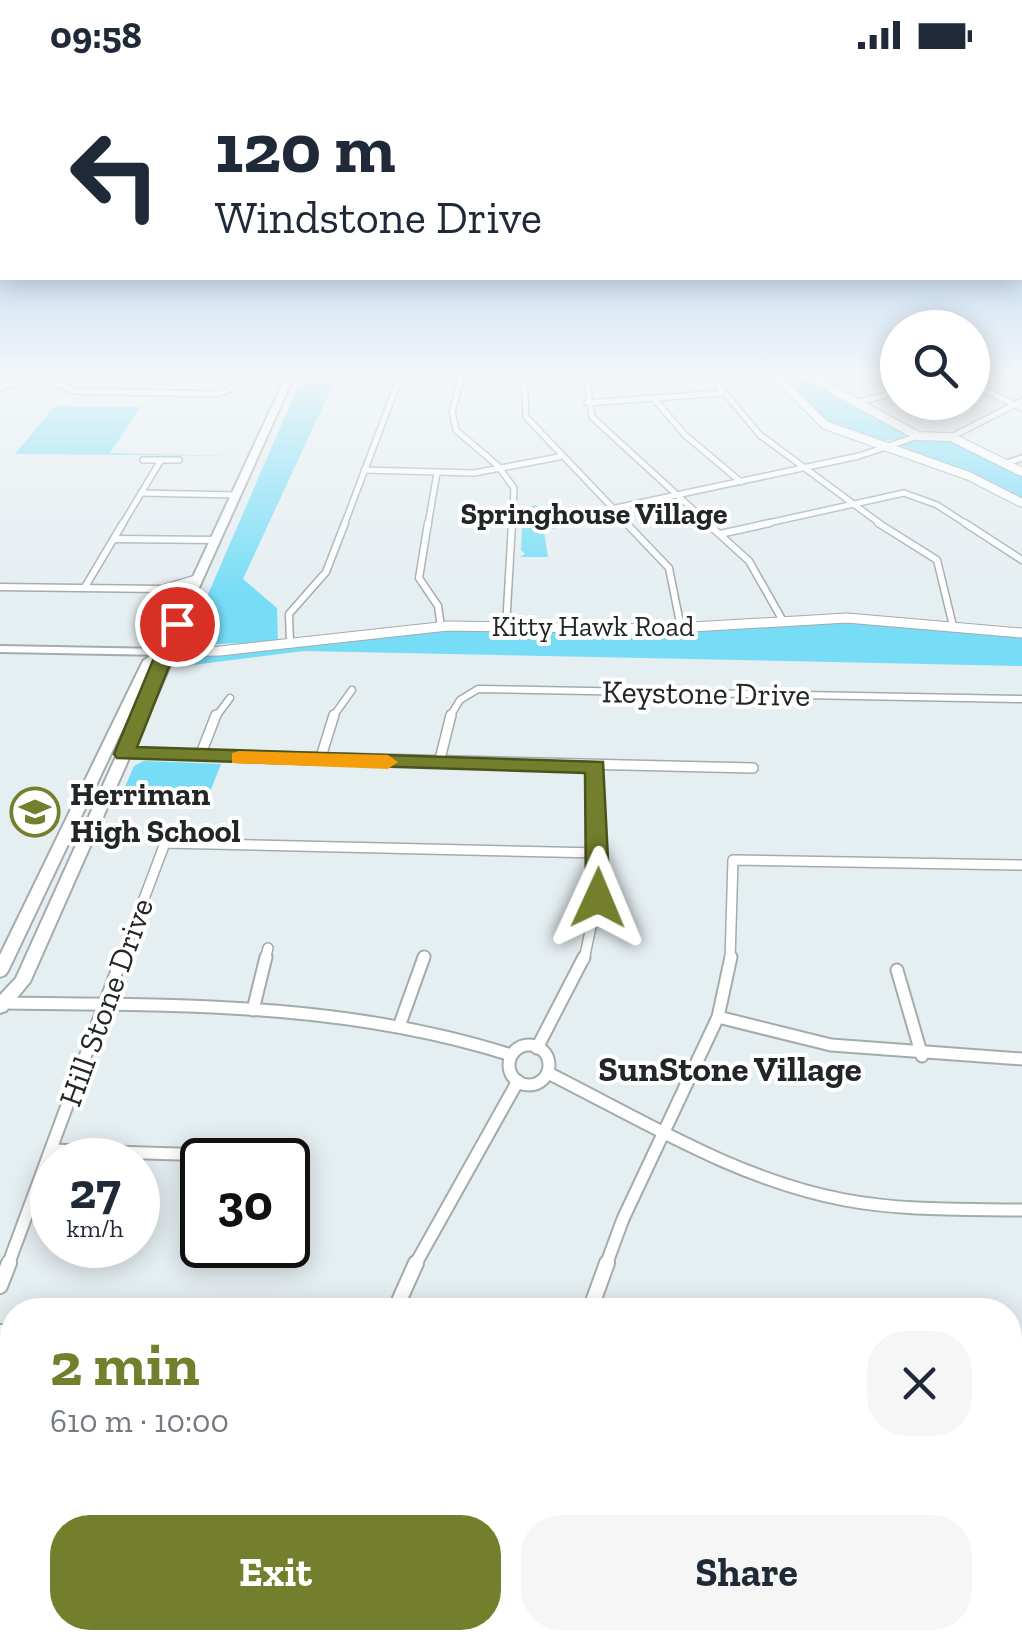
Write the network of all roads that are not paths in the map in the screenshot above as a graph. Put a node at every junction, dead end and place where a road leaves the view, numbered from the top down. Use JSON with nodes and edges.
{"nodes":[{"id":1,"x":259,"y":446,"type":"edge"},
{"id":2,"x":373,"y":446,"type":"edge"},
{"id":3,"x":475,"y":446,"type":"edge"},
{"id":4,"x":551,"y":446,"type":"edge"},
{"id":5,"x":622,"y":446,"type":"edge"},
{"id":6,"x":699,"y":446,"type":"edge"},
{"id":7,"x":774,"y":446,"type":"edge"},
{"id":8,"x":882,"y":446,"type":"edge"},
{"id":9,"x":889,"y":446,"type":"edge"},
{"id":10,"x":970,"y":446,"type":"edge"},
{"id":11,"x":885,"y":447,"type":"junction"},
{"id":12,"x":560,"y":457,"type":"junction"},
{"id":13,"x":1022,"y":458,"type":"edge"},
{"id":14,"x":143,"y":460,"type":"dead end"},
{"id":15,"x":161,"y":460,"type":"junction"},
{"id":16,"x":179,"y":460,"type":"dead end"},
{"id":17,"x":1007,"y":463,"type":"junction"},
{"id":18,"x":501,"y":468,"type":"junction"},
{"id":19,"x":802,"y":468,"type":"junction"},
{"id":20,"x":364,"y":470,"type":"junction"},
{"id":21,"x":1022,"y":472,"type":"edge"},
{"id":22,"x":436,"y":473,"type":"junction"},
{"id":23,"x":741,"y":482,"type":"junction"},
{"id":24,"x":141,"y":493,"type":"junction"},
{"id":25,"x":236,"y":495,"type":"junction"},
{"id":26,"x":677,"y":496,"type":"junction"},
{"id":27,"x":1022,"y":503,"type":"edge"},
{"id":28,"x":852,"y":504,"type":"junction"},
{"id":29,"x":612,"y":510,"type":"junction"},
{"id":30,"x":720,"y":534,"type":"junction"},
{"id":31,"x":114,"y":538,"type":"junction"},
{"id":32,"x":216,"y":540,"type":"junction"},
{"id":33,"x":1022,"y":560,"type":"edge"},
{"id":34,"x":198,"y":578,"type":"junction"},
{"id":35,"x":0,"y":587,"type":"edge"},
{"id":36,"x":85,"y":588,"type":"junction"},
{"id":37,"x":162,"y":589,"type":"junction"},
{"id":38,"x":186,"y":604,"type":"junction"},
{"id":39,"x":783,"y":621,"type":"junction"},
{"id":40,"x":953,"y":626,"type":"junction"},
{"id":41,"x":441,"y":627,"type":"junction"},
{"id":42,"x":506,"y":627,"type":"junction"},
{"id":43,"x":681,"y":628,"type":"junction"},
{"id":44,"x":1022,"y":633,"type":"edge"},
{"id":45,"x":290,"y":644,"type":"junction"},
{"id":46,"x":0,"y":649,"type":"edge"},
{"id":47,"x":164,"y":652,"type":"junction"},
{"id":48,"x":352,"y":690,"type":"dead end"},
{"id":49,"x":230,"y":698,"type":"dead end"},
{"id":50,"x":1022,"y":699,"type":"edge"},
{"id":51,"x":128,"y":707,"type":"junction"},
{"id":52,"x":124,"y":754,"type":"junction"},
{"id":53,"x":200,"y":756,"type":"junction"},
{"id":54,"x":320,"y":760,"type":"junction"},
{"id":55,"x":439,"y":763,"type":"junction"},
{"id":56,"x":596,"y":766,"type":"junction"},
{"id":57,"x":753,"y":768,"type":"dead end"},
{"id":58,"x":85,"y":796,"type":"junction"},
{"id":59,"x":51,"y":854,"type":"junction"},
{"id":60,"x":599,"y":854,"type":"junction"},
{"id":61,"x":1022,"y":865,"type":"edge"},
{"id":62,"x":268,"y":948,"type":"dead end"},
{"id":63,"x":425,"y":956,"type":"dead end"},
{"id":64,"x":897,"y":970,"type":"dead end"},
{"id":65,"x":0,"y":971,"type":"edge"},
{"id":66,"x":0,"y":1004,"type":"edge"},
{"id":67,"x":105,"y":1005,"type":"junction"},
{"id":68,"x":252,"y":1010,"type":"junction"},
{"id":69,"x":718,"y":1016,"type":"junction"},
{"id":70,"x":402,"y":1021,"type":"junction"},
{"id":71,"x":538,"y":1048,"type":"junction"},
{"id":72,"x":511,"y":1055,"type":"junction"},
{"id":73,"x":922,"y":1056,"type":"junction"},
{"id":74,"x":1022,"y":1059,"type":"edge"},
{"id":75,"x":548,"y":1073,"type":"junction"},
{"id":76,"x":518,"y":1082,"type":"junction"},
{"id":77,"x":666,"y":1130,"type":"junction"},
{"id":78,"x":55,"y":1138,"type":"edge"},
{"id":79,"x":30,"y":1204,"type":"edge"},
{"id":80,"x":1022,"y":1210,"type":"edge"},
{"id":81,"x":0,"y":1286,"type":"edge"},
{"id":82,"x":401,"y":1298,"type":"edge"},
{"id":83,"x":594,"y":1298,"type":"edge"}],
"edges":[{"from":1,"to":25,"type":"main road"},
{"from":2,"to":20,"type":"street"},
{"from":3,"to":18,"type":"street"},
{"from":4,"to":12,"type":"street"},
{"from":5,"to":26,"type":"street"},
{"from":6,"to":23,"type":"street"},
{"from":7,"to":19,"type":"street"},
{"from":8,"to":11,"type":"street"},
{"from":9,"to":11,"type":"street"},
{"from":10,"to":17,"type":"street"},
{"from":11,"to":19,"type":"street"},
{"from":11,"to":27,"type":"street"},
{"from":12,"to":18,"type":"street"},
{"from":12,"to":29,"type":"street"},
{"from":13,"to":17,"type":"street"},
{"from":14,"to":15,"type":"street"},
{"from":15,"to":16,"type":"street"},
{"from":15,"to":24,"type":"street"},
{"from":17,"to":21,"type":"street"},
{"from":18,"to":22,"type":"street"},
{"from":18,"to":42,"type":"street"},
{"from":19,"to":23,"type":"street"},
{"from":19,"to":28,"type":"street"},
{"from":20,"to":22,"type":"street"},
{"from":20,"to":45,"type":"street"},
{"from":22,"to":41,"type":"street"},
{"from":23,"to":26,"type":"street"},
{"from":24,"to":25,"type":"street"},
{"from":24,"to":31,"type":"street"},
{"from":25,"to":32,"type":"main road"},
{"from":26,"to":29,"type":"street"},
{"from":26,"to":30,"type":"street"},
{"from":28,"to":30,"type":"street"},
{"from":28,"to":33,"type":"street"},
{"from":28,"to":40,"type":"street"},
{"from":29,"to":43,"type":"street"},
{"from":30,"to":39,"type":"street"},
{"from":31,"to":32,"type":"street"},
{"from":31,"to":36,"type":"street"},
{"from":32,"to":34,"type":"main road"},
{"from":34,"to":37,"type":"street"},
{"from":34,"to":38,"type":"main road"},
{"from":35,"to":36,"type":"street"},
{"from":36,"to":37,"type":"street"},
{"from":37,"to":38,"type":"street"},
{"from":38,"to":47,"type":"main road"},
{"from":39,"to":40,"type":"street","name":"Kitty Hawk Road"},
{"from":39,"to":43,"type":"street","name":"Kitty Hawk Road"},
{"from":40,"to":44,"type":"street","name":"Kitty Hawk Road"},
{"from":41,"to":42,"type":"street","name":"Kitty Hawk Road"},
{"from":41,"to":45,"type":"street","name":"Kitty Hawk Road"},
{"from":42,"to":43,"type":"street","name":"Kitty Hawk Road"},
{"from":45,"to":47,"type":"street","name":"Kitty Hawk Road"},
{"from":46,"to":47,"type":"main road"},
{"from":47,"to":51,"type":"main road"},
{"from":47,"to":52,"type":"main road"},
{"from":48,"to":54,"type":"street"},
{"from":49,"to":53,"type":"street"},
{"from":50,"to":55,"type":"street","name":"Keystone Drive"},
{"from":51,"to":52,"type":"main road"},
{"from":51,"to":58,"type":"main road"},
{"from":52,"to":53,"type":"street"},
{"from":52,"to":58,"type":"main road"},
{"from":52,"to":66,"type":"main road"},
{"from":53,"to":54,"type":"street"},
{"from":54,"to":55,"type":"street"},
{"from":55,"to":56,"type":"street"},
{"from":56,"to":57,"type":"street"},
{"from":56,"to":60,"type":"street"},
{"from":58,"to":59,"type":"main road"},
{"from":59,"to":65,"type":"main road"},
{"from":59,"to":66,"type":"main road"},
{"from":60,"to":67,"type":"street","name":"Hill Stone Drive"},
{"from":60,"to":71,"type":"street"},
{"from":61,"to":69,"type":"street"},
{"from":62,"to":68,"type":"street"},
{"from":63,"to":70,"type":"street"},
{"from":64,"to":73,"type":"street"},
{"from":66,"to":67,"type":"street"},
{"from":67,"to":68,"type":"street"},
{"from":67,"to":78,"type":"street","name":"Hill Stone Drive"},
{"from":68,"to":70,"type":"street"},
{"from":69,"to":73,"type":"street"},
{"from":69,"to":77,"type":"street"},
{"from":70,"to":72,"type":"street"},
{"from":71,"to":72,"type":"street"},
{"from":71,"to":75,"type":"street"},
{"from":72,"to":76,"type":"street"},
{"from":73,"to":74,"type":"street"},
{"from":75,"to":76,"type":"street"},
{"from":75,"to":77,"type":"street"},
{"from":76,"to":82,"type":"street"},
{"from":77,"to":80,"type":"street"},
{"from":77,"to":83,"type":"street"},
{"from":79,"to":81,"type":"street","name":"Hill Stone Drive"}]}
